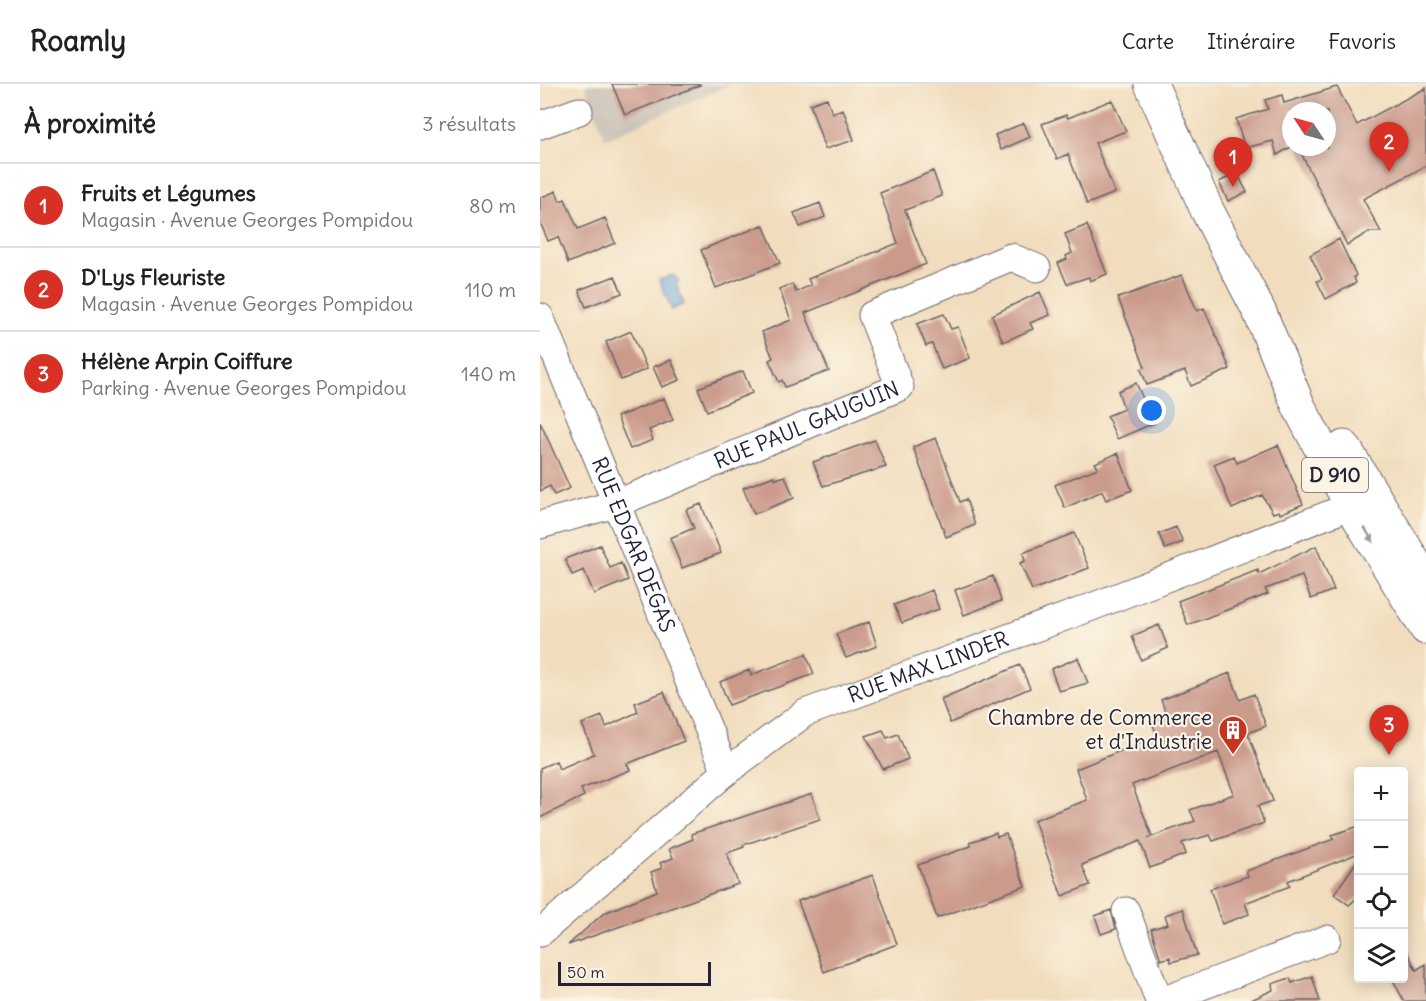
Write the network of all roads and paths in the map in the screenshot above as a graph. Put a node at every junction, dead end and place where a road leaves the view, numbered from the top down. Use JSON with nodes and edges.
{"nodes":[{"id":1,"x":1150,"y":84,"type":"edge"},
{"id":2,"x":579,"y":111,"type":"dead end"},
{"id":3,"x":540,"y":125,"type":"edge"},
{"id":4,"x":1037,"y":267,"type":"dead end"},
{"id":5,"x":540,"y":317,"type":"edge"},
{"id":6,"x":1362,"y":501,"type":"junction"},
{"id":7,"x":615,"y":504,"type":"junction"},
{"id":8,"x":540,"y":525,"type":"edge"},
{"id":9,"x":1426,"y":582,"type":"edge"},
{"id":10,"x":1426,"y":628,"type":"edge"},
{"id":11,"x":726,"y":772,"type":"junction"},
{"id":12,"x":1126,"y":911,"type":"dead end"},
{"id":13,"x":540,"y":933,"type":"edge"},
{"id":14,"x":1327,"y":939,"type":"dead end"},
{"id":15,"x":1160,"y":1001,"type":"edge"}],
"edges":[{"from":1,"to":6,"type":"main road","number":"D 910"},
{"from":2,"to":3,"type":"street"},
{"from":4,"to":7,"type":"street","name":"RUE PAUL GAUGUIN"},
{"from":5,"to":7,"type":"street","name":"RUE EDGAR DEGAS"},
{"from":6,"to":9,"type":"main road","number":"D 910"},
{"from":6,"to":10,"type":"main road","number":"D 910","one_way":true},
{"from":6,"to":11,"type":"street","name":"RUE MAX LINDER"},
{"from":7,"to":8,"type":"street","name":"RUE PAUL GAUGUIN"},
{"from":7,"to":11,"type":"street","name":"RUE EDGAR DEGAS"},
{"from":11,"to":13,"type":"street","name":"RUE MAX LINDER"},
{"from":12,"to":15,"type":"street"},
{"from":14,"to":15,"type":"street"}]}
